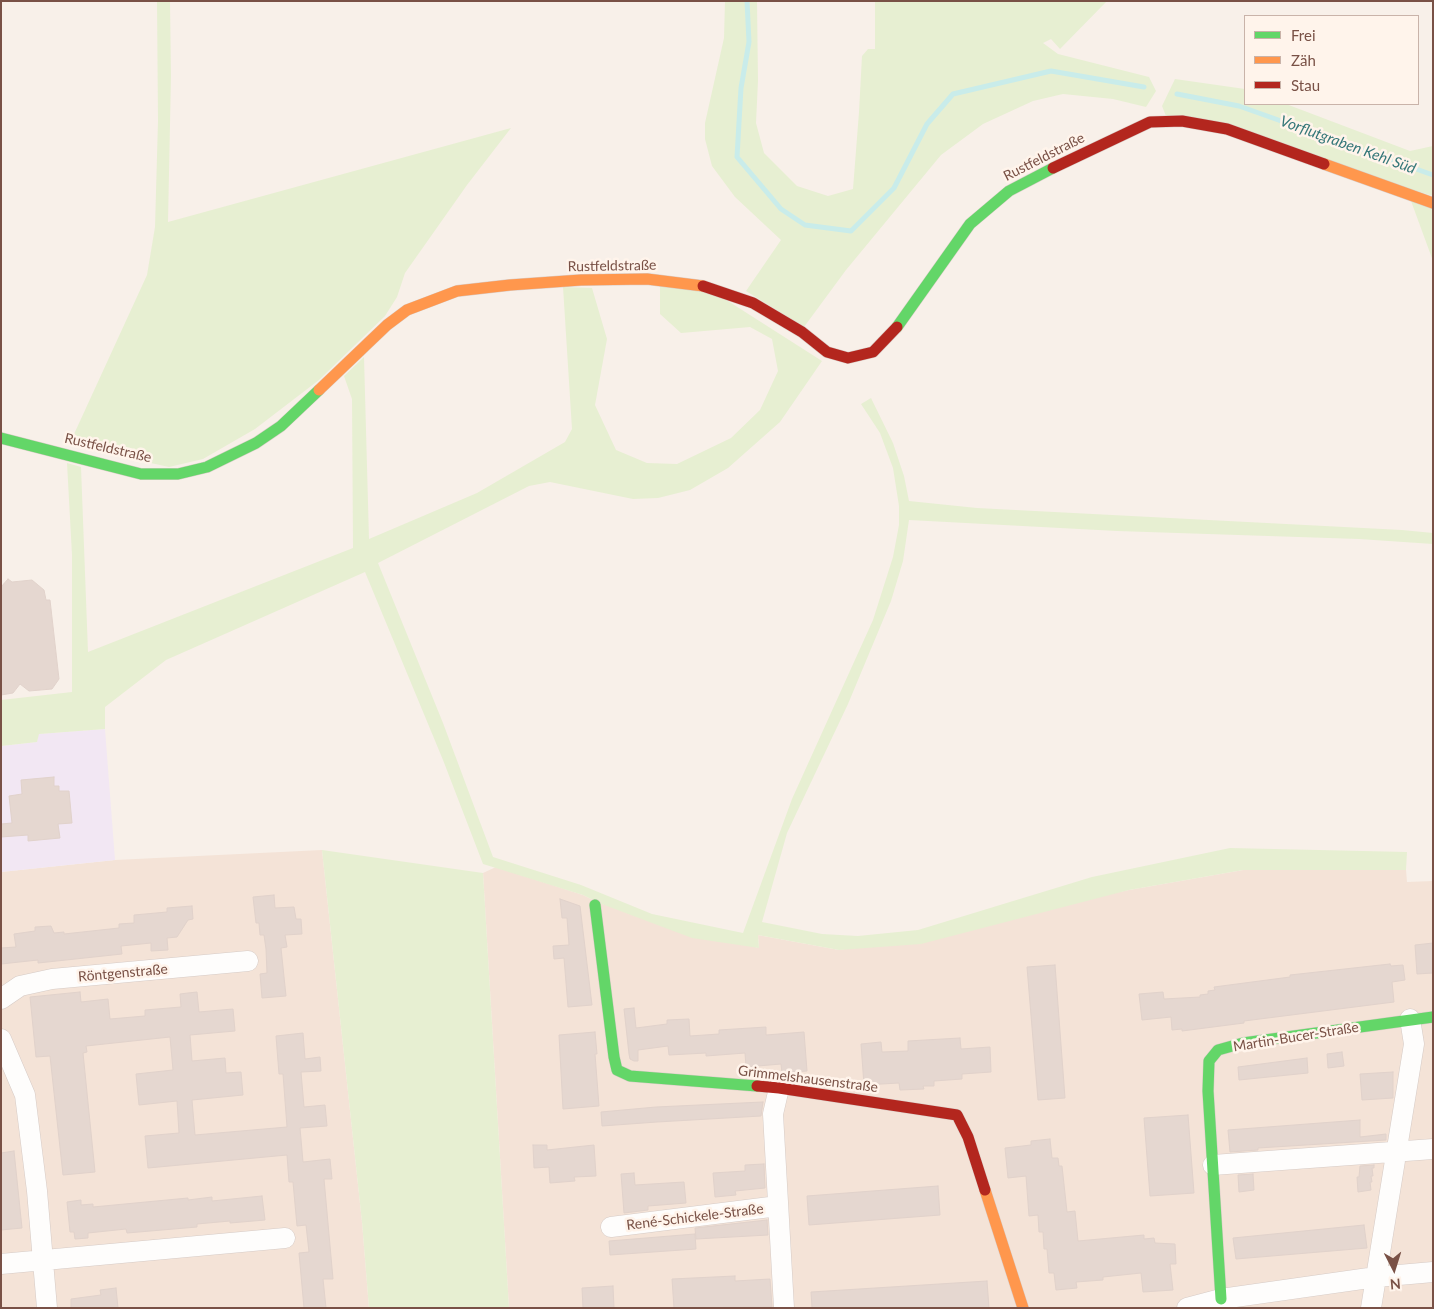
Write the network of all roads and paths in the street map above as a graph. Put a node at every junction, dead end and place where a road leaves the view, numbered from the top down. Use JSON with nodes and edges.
{"nodes":[{"id":1,"x":1433,"y":203,"type":"edge"},
{"id":2,"x":1,"y":438,"type":"edge"},
{"id":3,"x":595,"y":905,"type":"dead end"},
{"id":4,"x":248,"y":961,"type":"dead end"},
{"id":5,"x":1,"y":998,"type":"edge"},
{"id":6,"x":1433,"y":1017,"type":"edge"},
{"id":7,"x":1410,"y":1019,"type":"junction"},
{"id":8,"x":1,"y":1039,"type":"edge"},
{"id":9,"x":779,"y":1088,"type":"junction"},
{"id":10,"x":1433,"y":1149,"type":"edge"},
{"id":11,"x":1395,"y":1152,"type":"junction"},
{"id":12,"x":1213,"y":1165,"type":"junction"},
{"id":13,"x":778,"y":1206,"type":"junction"},
{"id":14,"x":612,"y":1227,"type":"dead end"},
{"id":15,"x":284,"y":1238,"type":"dead end"},
{"id":16,"x":42,"y":1260,"type":"junction"},
{"id":17,"x":1,"y":1264,"type":"edge"},
{"id":18,"x":1433,"y":1272,"type":"edge"},
{"id":19,"x":1376,"y":1277,"type":"junction"},
{"id":20,"x":1221,"y":1299,"type":"junction"},
{"id":21,"x":48,"y":1308,"type":"edge"},
{"id":22,"x":784,"y":1308,"type":"edge"},
{"id":23,"x":1023,"y":1308,"type":"edge"},
{"id":24,"x":1187,"y":1308,"type":"edge"},
{"id":25,"x":1371,"y":1308,"type":"edge"}],
"edges":[{"from":1,"to":2,"type":"street","name":"Rustfeldstraße"},
{"from":3,"to":9,"type":"street","name":"Grimmelshausenstraße"},
{"from":4,"to":5,"type":"street","name":"Röntgenstraße"},
{"from":6,"to":7,"type":"street","name":"Martin-Bucer-Straße"},
{"from":7,"to":11,"type":"street"},
{"from":7,"to":12,"type":"street","name":"Martin-Bucer-Straße"},
{"from":8,"to":16,"type":"street"},
{"from":9,"to":13,"type":"street","name":"René-Schickele-Straße"},
{"from":9,"to":23,"type":"street","name":"Grimmelshausenstraße"},
{"from":10,"to":11,"type":"street"},
{"from":11,"to":12,"type":"street"},
{"from":11,"to":19,"type":"street"},
{"from":12,"to":20,"type":"street","name":"Martin-Bucer-Straße"},
{"from":13,"to":14,"type":"street","name":"René-Schickele-Straße"},
{"from":13,"to":22,"type":"street","name":"René-Schickele-Straße"},
{"from":15,"to":16,"type":"street"},
{"from":16,"to":17,"type":"street"},
{"from":16,"to":21,"type":"street"},
{"from":18,"to":19,"type":"street"},
{"from":19,"to":20,"type":"street"},
{"from":19,"to":25,"type":"street"},
{"from":20,"to":24,"type":"street"}]}
